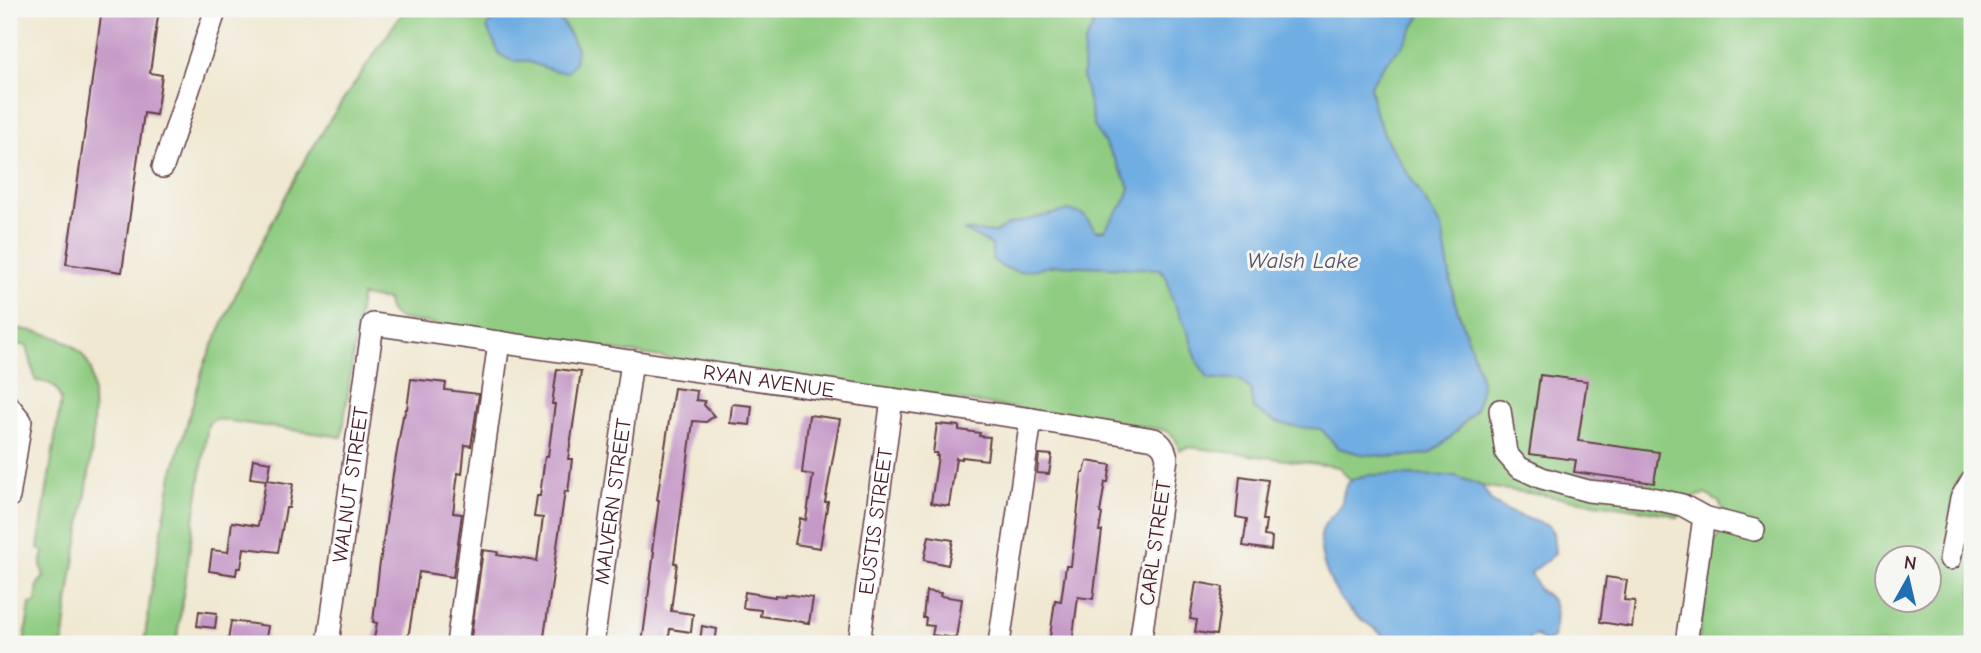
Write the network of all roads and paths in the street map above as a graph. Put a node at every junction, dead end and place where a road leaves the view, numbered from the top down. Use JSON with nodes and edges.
{"nodes":[{"id":1,"x":216,"y":9,"type":"edge"},
{"id":2,"x":163,"y":166,"type":"dead end"},
{"id":3,"x":373,"y":324,"type":"joint"},
{"id":4,"x":499,"y":342,"type":"junction"},
{"id":5,"x":632,"y":361,"type":"junction"},
{"id":6,"x":892,"y":399,"type":"junction"},
{"id":7,"x":9,"y":406,"type":"edge"},
{"id":8,"x":1500,"y":410,"type":"dead end"},
{"id":9,"x":1031,"y":419,"type":"junction"},
{"id":10,"x":1161,"y":443,"type":"joint"},
{"id":11,"x":1972,"y":480,"type":"edge"},
{"id":12,"x":9,"y":497,"type":"edge"},
{"id":13,"x":1704,"y":517,"type":"junction"},
{"id":14,"x":1754,"y":530,"type":"dead end"},
{"id":15,"x":1950,"y":558,"type":"dead end"},
{"id":16,"x":328,"y":644,"type":"edge"},
{"id":17,"x":457,"y":644,"type":"edge"},
{"id":18,"x":593,"y":644,"type":"edge"},
{"id":19,"x":859,"y":644,"type":"edge"},
{"id":20,"x":999,"y":644,"type":"edge"},
{"id":21,"x":1140,"y":644,"type":"edge"},
{"id":22,"x":1686,"y":644,"type":"edge"}],
"edges":[{"from":1,"to":2,"type":"street"},
{"from":3,"to":4,"type":"street","name":"RYAN AVENUE"},
{"from":3,"to":16,"type":"street","name":"WALNUT STREET"},
{"from":4,"to":5,"type":"street","name":"RYAN AVENUE"},
{"from":4,"to":17,"type":"street"},
{"from":5,"to":6,"type":"street","name":"RYAN AVENUE"},
{"from":5,"to":18,"type":"street","name":"MALVERN STREET"},
{"from":6,"to":9,"type":"street","name":"RYAN AVENUE"},
{"from":6,"to":19,"type":"street","name":"EUSTIS STREET"},
{"from":7,"to":12,"type":"street"},
{"from":8,"to":13,"type":"street"},
{"from":9,"to":10,"type":"street","name":"RYAN AVENUE"},
{"from":9,"to":20,"type":"street"},
{"from":10,"to":21,"type":"street","name":"CARL STREET"},
{"from":11,"to":15,"type":"street"},
{"from":13,"to":14,"type":"street"},
{"from":13,"to":22,"type":"street"}]}
